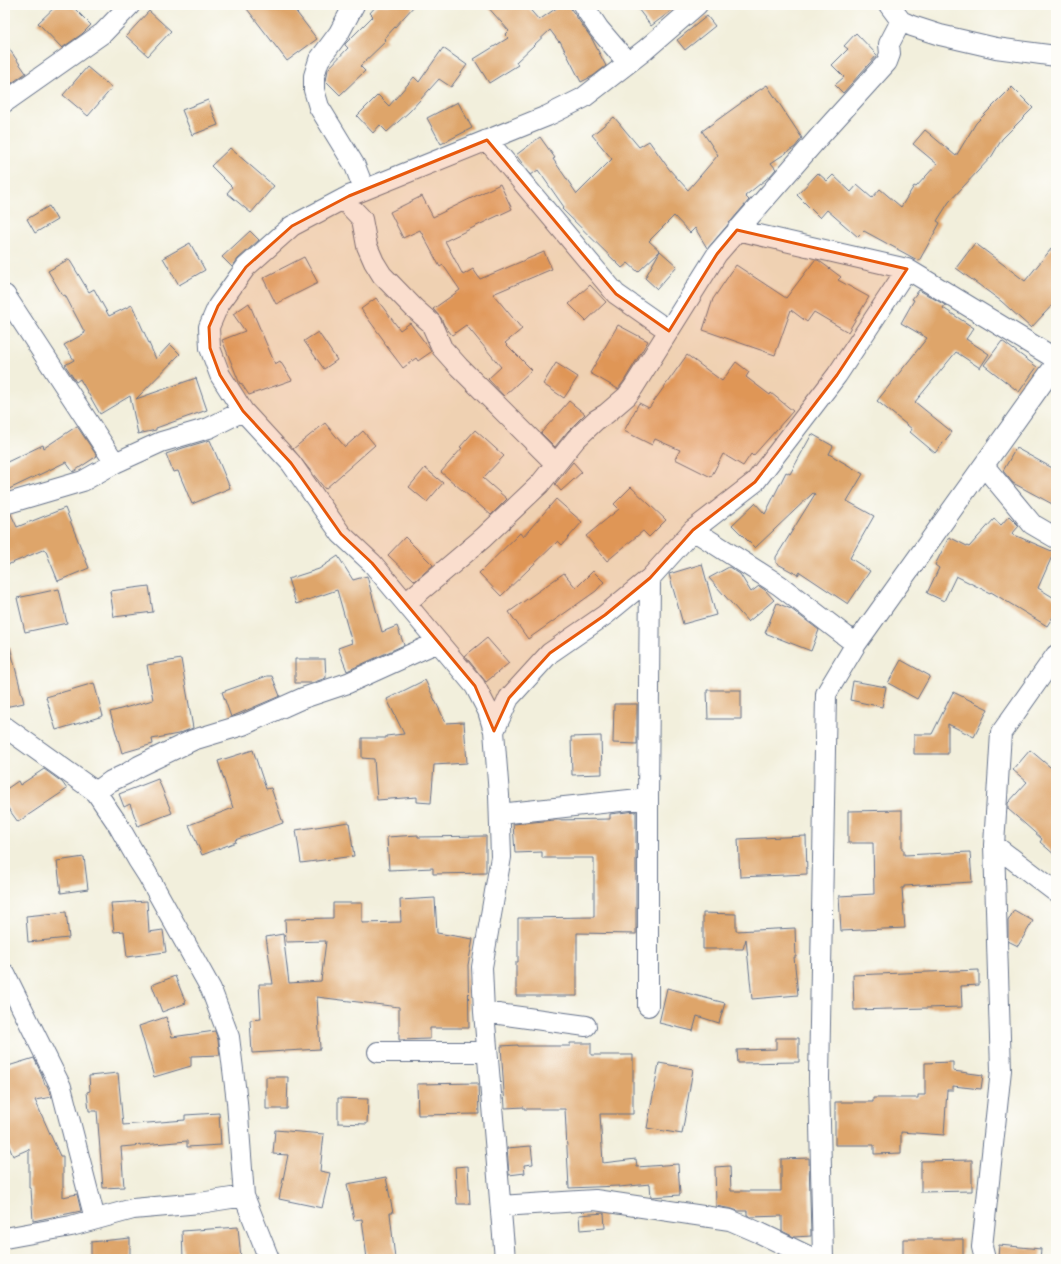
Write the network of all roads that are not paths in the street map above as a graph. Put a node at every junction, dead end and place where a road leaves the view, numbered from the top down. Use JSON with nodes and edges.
{"nodes":[{"id":1,"x":130,"y":5,"type":"edge"},
{"id":2,"x":354,"y":5,"type":"edge"},
{"id":3,"x":583,"y":5,"type":"edge"},
{"id":4,"x":697,"y":5,"type":"edge"},
{"id":5,"x":889,"y":5,"type":"edge"},
{"id":6,"x":901,"y":21,"type":"junction"},
{"id":7,"x":1056,"y":56,"type":"edge"},
{"id":8,"x":628,"y":63,"type":"junction"},
{"id":9,"x":5,"y":102,"type":"edge"},
{"id":10,"x":487,"y":140,"type":"junction"},
{"id":11,"x":364,"y":190,"type":"junction"},
{"id":12,"x":343,"y":199,"type":"junction"},
{"id":13,"x":738,"y":230,"type":"junction"},
{"id":14,"x":907,"y":269,"type":"junction"},
{"id":15,"x":5,"y":295,"type":"edge"},
{"id":16,"x":668,"y":330,"type":"junction"},
{"id":17,"x":1056,"y":359,"type":"edge"},
{"id":18,"x":1056,"y":364,"type":"edge"},
{"id":19,"x":243,"y":411,"type":"junction"},
{"id":20,"x":115,"y":463,"type":"junction"},
{"id":21,"x":556,"y":464,"type":"junction"},
{"id":22,"x":984,"y":466,"type":"junction"},
{"id":23,"x":5,"y":504,"type":"edge"},
{"id":24,"x":693,"y":530,"type":"junction"},
{"id":25,"x":1056,"y":538,"type":"edge"},
{"id":26,"x":650,"y":578,"type":"junction"},
{"id":27,"x":406,"y":603,"type":"junction"},
{"id":28,"x":438,"y":642,"type":"junction"},
{"id":29,"x":856,"y":644,"type":"junction"},
{"id":30,"x":1056,"y":655,"type":"edge"},
{"id":31,"x":5,"y":727,"type":"edge"},
{"id":32,"x":494,"y":731,"type":"junction"},
{"id":33,"x":96,"y":792,"type":"junction"},
{"id":34,"x":648,"y":798,"type":"junction"},
{"id":35,"x":500,"y":814,"type":"junction"},
{"id":36,"x":994,"y":845,"type":"junction"},
{"id":37,"x":1056,"y":892,"type":"edge"},
{"id":38,"x":5,"y":974,"type":"edge"},
{"id":39,"x":648,"y":1006,"type":"dead end"},
{"id":40,"x":484,"y":1012,"type":"junction"},
{"id":41,"x":586,"y":1026,"type":"dead end"},
{"id":42,"x":378,"y":1052,"type":"dead end"},
{"id":43,"x":488,"y":1052,"type":"junction"},
{"id":44,"x":244,"y":1196,"type":"junction"},
{"id":45,"x":500,"y":1206,"type":"junction"},
{"id":46,"x":95,"y":1219,"type":"junction"},
{"id":47,"x":5,"y":1238,"type":"edge"},
{"id":48,"x":269,"y":1259,"type":"edge"},
{"id":49,"x":505,"y":1259,"type":"edge"},
{"id":50,"x":814,"y":1259,"type":"edge"},
{"id":51,"x":823,"y":1259,"type":"edge"},
{"id":52,"x":985,"y":1259,"type":"edge"}],
"edges":[{"from":1,"to":9,"type":"street"},
{"from":2,"to":11,"type":"street"},
{"from":3,"to":8,"type":"street"},
{"from":4,"to":8,"type":"street"},
{"from":5,"to":6,"type":"street"},
{"from":6,"to":7,"type":"street"},
{"from":6,"to":13,"type":"street"},
{"from":8,"to":10,"type":"street"},
{"from":10,"to":11,"type":"street"},
{"from":10,"to":16,"type":"street"},
{"from":11,"to":12,"type":"street"},
{"from":12,"to":19,"type":"street"},
{"from":12,"to":21,"type":"street"},
{"from":13,"to":14,"type":"street"},
{"from":13,"to":16,"type":"street"},
{"from":14,"to":17,"type":"street"},
{"from":14,"to":24,"type":"street"},
{"from":15,"to":20,"type":"street"},
{"from":16,"to":21,"type":"street"},
{"from":18,"to":22,"type":"street"},
{"from":19,"to":20,"type":"street"},
{"from":19,"to":27,"type":"street"},
{"from":20,"to":23,"type":"street"},
{"from":21,"to":27,"type":"street"},
{"from":22,"to":25,"type":"street"},
{"from":22,"to":29,"type":"street"},
{"from":24,"to":26,"type":"street"},
{"from":24,"to":29,"type":"street"},
{"from":26,"to":32,"type":"street"},
{"from":26,"to":34,"type":"street"},
{"from":27,"to":28,"type":"street"},
{"from":28,"to":32,"type":"street"},
{"from":28,"to":33,"type":"street"},
{"from":29,"to":51,"type":"street"},
{"from":30,"to":36,"type":"street"},
{"from":31,"to":33,"type":"street"},
{"from":32,"to":35,"type":"street"},
{"from":33,"to":44,"type":"street"},
{"from":34,"to":35,"type":"street"},
{"from":34,"to":39,"type":"street"},
{"from":35,"to":40,"type":"street"},
{"from":36,"to":37,"type":"street"},
{"from":36,"to":52,"type":"street"},
{"from":38,"to":46,"type":"street"},
{"from":40,"to":41,"type":"street"},
{"from":40,"to":43,"type":"street"},
{"from":42,"to":43,"type":"street"},
{"from":43,"to":45,"type":"street"},
{"from":44,"to":46,"type":"street"},
{"from":44,"to":48,"type":"street"},
{"from":45,"to":49,"type":"street"},
{"from":45,"to":50,"type":"street"},
{"from":46,"to":47,"type":"street"}]}
